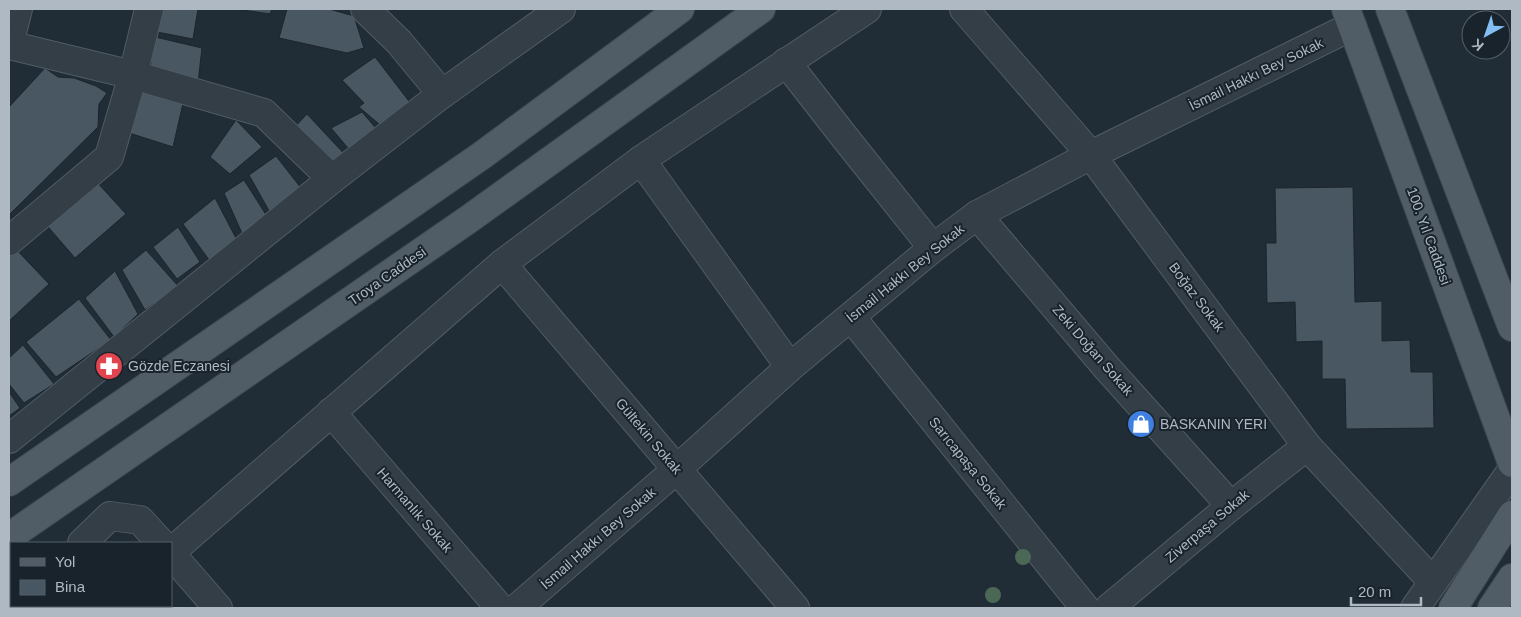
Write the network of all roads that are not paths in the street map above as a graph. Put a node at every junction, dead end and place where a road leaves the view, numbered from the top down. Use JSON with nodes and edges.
{"nodes":[{"id":1,"x":18,"y":9,"type":"edge"},
{"id":2,"x":149,"y":9,"type":"edge"},
{"id":3,"x":365,"y":9,"type":"edge"},
{"id":4,"x":561,"y":9,"type":"edge"},
{"id":5,"x":680,"y":9,"type":"edge"},
{"id":6,"x":761,"y":9,"type":"edge"},
{"id":7,"x":867,"y":9,"type":"edge"},
{"id":8,"x":964,"y":9,"type":"edge"},
{"id":9,"x":1394,"y":10,"type":"edge"},
{"id":10,"x":1349,"y":17,"type":"edge"},
{"id":11,"x":9,"y":45,"type":"edge"},
{"id":12,"x":786,"y":62,"type":"junction"},
{"id":13,"x":134,"y":74,"type":"junction"},
{"id":14,"x":442,"y":94,"type":"junction"},
{"id":15,"x":1092,"y":155,"type":"junction"},
{"id":16,"x":641,"y":160,"type":"junction"},
{"id":17,"x":332,"y":179,"type":"junction"},
{"id":18,"x":978,"y":215,"type":"junction"},
{"id":19,"x":9,"y":241,"type":"edge"},
{"id":20,"x":933,"y":248,"type":"junction"},
{"id":21,"x":502,"y":264,"type":"junction"},
{"id":22,"x":851,"y":317,"type":"junction"},
{"id":23,"x":1512,"y":326,"type":"edge"},
{"id":24,"x":790,"y":367,"type":"junction"},
{"id":25,"x":331,"y":412,"type":"junction"},
{"id":26,"x":9,"y":439,"type":"edge"},
{"id":27,"x":1307,"y":446,"type":"junction"},
{"id":28,"x":1512,"y":463,"type":"edge"},
{"id":29,"x":677,"y":469,"type":"junction"},
{"id":30,"x":1512,"y":470,"type":"edge"},
{"id":31,"x":9,"y":482,"type":"edge"},
{"id":32,"x":1231,"y":506,"type":"junction"},
{"id":33,"x":1512,"y":515,"type":"edge"},
{"id":34,"x":9,"y":537,"type":"edge"},
{"id":35,"x":83,"y":542,"type":"edge"},
{"id":36,"x":160,"y":542,"type":"edge"},
{"id":37,"x":172,"y":552,"type":"edge"},
{"id":38,"x":172,"y":554,"type":"edge"},
{"id":39,"x":1433,"y":582,"type":"junction"},
{"id":40,"x":218,"y":608,"type":"edge"},
{"id":41,"x":500,"y":608,"type":"edge"},
{"id":42,"x":517,"y":608,"type":"edge"},
{"id":43,"x":795,"y":608,"type":"edge"},
{"id":44,"x":1085,"y":608,"type":"edge"},
{"id":45,"x":1109,"y":608,"type":"edge"},
{"id":46,"x":1415,"y":608,"type":"edge"},
{"id":47,"x":1453,"y":608,"type":"edge"}],
"edges":[{"from":1,"to":11,"type":"street"},
{"from":2,"to":13,"type":"street"},
{"from":3,"to":14,"type":"street"},
{"from":4,"to":14,"type":"street"},
{"from":5,"to":31,"type":"main road"},
{"from":6,"to":34,"type":"main road","name":"Troya Caddesi"},
{"from":7,"to":12,"type":"street"},
{"from":8,"to":15,"type":"street","name":"Boğaz Sokak"},
{"from":9,"to":10,"type":"main road"},
{"from":9,"to":23,"type":"main road"},
{"from":10,"to":15,"type":"street","name":"İsmail Hakkı Bey Sokak"},
{"from":10,"to":28,"type":"main road","name":"100. Yıl Caddesi"},
{"from":11,"to":13,"type":"street"},
{"from":12,"to":16,"type":"street"},
{"from":12,"to":20,"type":"street"},
{"from":13,"to":17,"type":"street"},
{"from":13,"to":19,"type":"street"},
{"from":14,"to":17,"type":"street"},
{"from":15,"to":18,"type":"street","name":"İsmail Hakkı Bey Sokak"},
{"from":15,"to":27,"type":"street","name":"Boğaz Sokak"},
{"from":16,"to":21,"type":"street"},
{"from":16,"to":24,"type":"street"},
{"from":17,"to":26,"type":"street"},
{"from":18,"to":20,"type":"street","name":"İsmail Hakkı Bey Sokak"},
{"from":18,"to":32,"type":"street","name":"Zeki Doğan Sokak"},
{"from":20,"to":22,"type":"street","name":"İsmail Hakkı Bey Sokak"},
{"from":21,"to":25,"type":"street"},
{"from":21,"to":29,"type":"street","name":"Gültekin Sokak"},
{"from":22,"to":24,"type":"street","name":"İsmail Hakkı Bey Sokak"},
{"from":22,"to":44,"type":"street","name":"Sarıcapaşa Sokak"},
{"from":24,"to":29,"type":"street","name":"İsmail Hakkı Bey Sokak"},
{"from":25,"to":37,"type":"street"},
{"from":25,"to":41,"type":"street","name":"Harmanlık Sokak"},
{"from":27,"to":32,"type":"street","name":"Ziverpaşa Sokak"},
{"from":27,"to":39,"type":"street","name":"Boğaz Sokak"},
{"from":29,"to":42,"type":"street","name":"İsmail Hakkı Bey Sokak"},
{"from":29,"to":43,"type":"street","name":"Gültekin Sokak"},
{"from":30,"to":39,"type":"street"},
{"from":32,"to":45,"type":"street","name":"Ziverpaşa Sokak"},
{"from":33,"to":47,"type":"main road"},
{"from":35,"to":36,"type":"street"},
{"from":38,"to":40,"type":"street"},
{"from":39,"to":46,"type":"street"}]}
